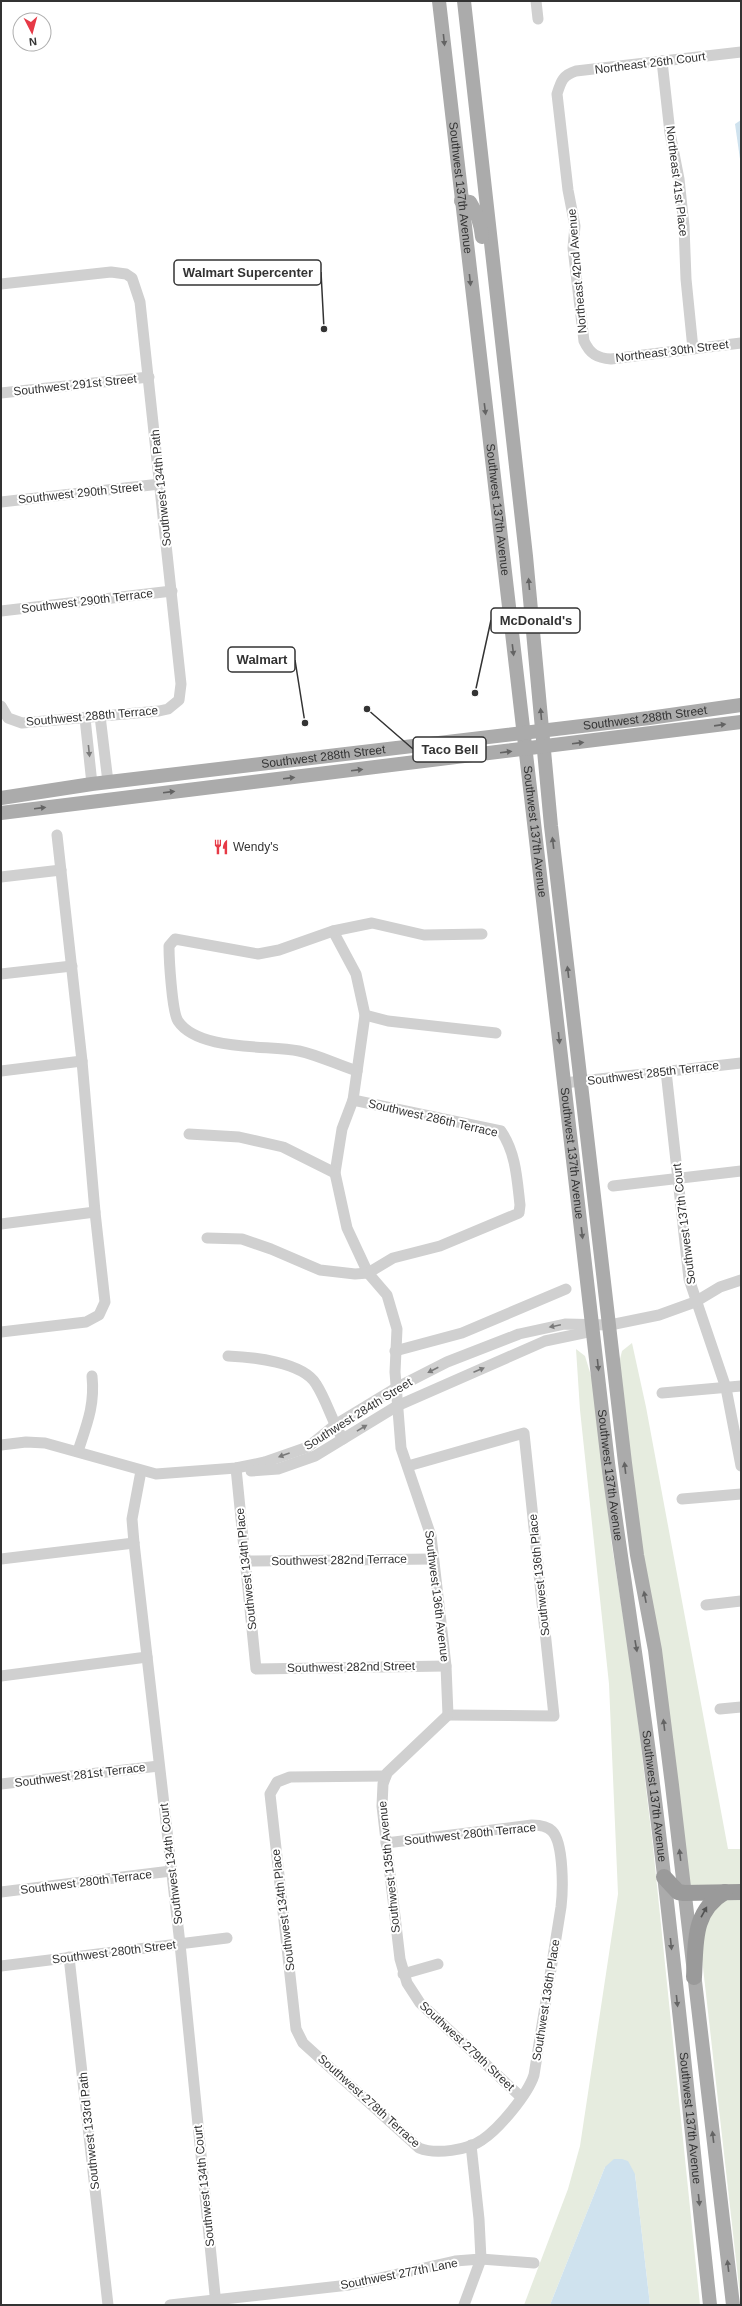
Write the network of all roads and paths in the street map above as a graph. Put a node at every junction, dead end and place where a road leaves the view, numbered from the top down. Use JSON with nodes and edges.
{"nodes":[{"id":1,"x":439,"y":1,"type":"edge"},
{"id":2,"x":464,"y":1,"type":"edge"},
{"id":3,"x":536,"y":1,"type":"edge"},
{"id":4,"x":538,"y":19,"type":"dead end"},
{"id":5,"x":741,"y":52,"type":"edge"},
{"id":6,"x":662,"y":61,"type":"junction"},
{"id":7,"x":562,"y":80,"type":"joint"},
{"id":8,"x":461,"y":201,"type":"junction"},
{"id":9,"x":1,"y":284,"type":"edge"},
{"id":10,"x":501,"y":337,"type":"junction"},
{"id":11,"x":741,"y":343,"type":"edge"},
{"id":12,"x":693,"y":349,"type":"junction"},
{"id":13,"x":602,"y":358,"type":"joint"},
{"id":14,"x":148,"y":377,"type":"junction"},
{"id":15,"x":1,"y":393,"type":"edge"},
{"id":16,"x":160,"y":484,"type":"junction"},
{"id":17,"x":1,"y":502,"type":"edge"},
{"id":18,"x":172,"y":591,"type":"junction"},
{"id":19,"x":1,"y":611,"type":"edge"},
{"id":20,"x":179,"y":700,"type":"joint"},
{"id":21,"x":741,"y":705,"type":"edge"},
{"id":22,"x":3,"y":711,"type":"edge"},
{"id":23,"x":100,"y":716,"type":"junction"},
{"id":24,"x":85,"y":718,"type":"junction"},
{"id":25,"x":741,"y":722,"type":"edge"},
{"id":26,"x":542,"y":731,"type":"junction"},
{"id":27,"x":523,"y":733,"type":"junction"},
{"id":28,"x":544,"y":747,"type":"junction"},
{"id":29,"x":525,"y":750,"type":"junction"},
{"id":30,"x":108,"y":782,"type":"junction"},
{"id":31,"x":92,"y":784,"type":"junction"},
{"id":32,"x":3,"y":797,"type":"edge"},
{"id":33,"x":1,"y":813,"type":"edge"},
{"id":34,"x":57,"y":835,"type":"dead end"},
{"id":35,"x":61,"y":870,"type":"junction"},
{"id":36,"x":1,"y":877,"type":"edge"},
{"id":37,"x":560,"y":897,"type":"junction"},
{"id":38,"x":544,"y":899,"type":"junction"},
{"id":39,"x":333,"y":931,"type":"junction"},
{"id":40,"x":482,"y":934,"type":"dead end"},
{"id":41,"x":72,"y":966,"type":"junction"},
{"id":42,"x":1,"y":974,"type":"edge"},
{"id":43,"x":365,"y":1015,"type":"junction"},
{"id":44,"x":496,"y":1033,"type":"dead end"},
{"id":45,"x":82,"y":1062,"type":"junction"},
{"id":46,"x":741,"y":1062,"type":"edge"},
{"id":47,"x":1,"y":1071,"type":"edge"},
{"id":48,"x":357,"y":1071,"type":"junction"},
{"id":49,"x":666,"y":1071,"type":"junction"},
{"id":50,"x":581,"y":1081,"type":"junction"},
{"id":51,"x":564,"y":1083,"type":"junction"},
{"id":52,"x":353,"y":1100,"type":"junction"},
{"id":53,"x":189,"y":1134,"type":"dead end"},
{"id":54,"x":741,"y":1171,"type":"edge"},
{"id":55,"x":335,"y":1174,"type":"junction"},
{"id":56,"x":679,"y":1178,"type":"junction"},
{"id":57,"x":613,"y":1186,"type":"dead end"},
{"id":58,"x":95,"y":1212,"type":"junction"},
{"id":59,"x":1,"y":1224,"type":"edge"},
{"id":60,"x":207,"y":1238,"type":"dead end"},
{"id":61,"x":368,"y":1273,"type":"junction"},
{"id":62,"x":741,"y":1280,"type":"edge"},
{"id":63,"x":566,"y":1289,"type":"dead end"},
{"id":64,"x":695,"y":1302,"type":"junction"},
{"id":65,"x":593,"y":1326,"type":"junction"},
{"id":66,"x":610,"y":1326,"type":"junction"},
{"id":67,"x":1,"y":1332,"type":"edge"},
{"id":68,"x":395,"y":1350,"type":"junction"},
{"id":69,"x":228,"y":1356,"type":"dead end"},
{"id":70,"x":92,"y":1376,"type":"dead end"},
{"id":71,"x":741,"y":1386,"type":"edge"},
{"id":72,"x":396,"y":1388,"type":"junction"},
{"id":73,"x":726,"y":1388,"type":"junction"},
{"id":74,"x":662,"y":1393,"type":"dead end"},
{"id":75,"x":397,"y":1406,"type":"junction"},
{"id":76,"x":335,"y":1426,"type":"junction"},
{"id":77,"x":343,"y":1439,"type":"junction"},
{"id":78,"x":1,"y":1445,"type":"edge"},
{"id":79,"x":78,"y":1451,"type":"junction"},
{"id":80,"x":408,"y":1466,"type":"junction"},
{"id":81,"x":741,"y":1466,"type":"edge"},
{"id":82,"x":236,"y":1468,"type":"junction"},
{"id":83,"x":141,"y":1471,"type":"junction"},
{"id":84,"x":741,"y":1494,"type":"edge"},
{"id":85,"x":682,"y":1499,"type":"dead end"},
{"id":86,"x":134,"y":1543,"type":"junction"},
{"id":87,"x":1,"y":1559,"type":"edge"},
{"id":88,"x":433,"y":1559,"type":"junction"},
{"id":89,"x":245,"y":1562,"type":"junction"},
{"id":90,"x":741,"y":1601,"type":"edge"},
{"id":91,"x":706,"y":1605,"type":"dead end"},
{"id":92,"x":147,"y":1657,"type":"junction"},
{"id":93,"x":446,"y":1666,"type":"junction"},
{"id":94,"x":256,"y":1669,"type":"joint"},
{"id":95,"x":1,"y":1676,"type":"edge"},
{"id":96,"x":741,"y":1707,"type":"edge"},
{"id":97,"x":720,"y":1709,"type":"dead end"},
{"id":98,"x":448,"y":1715,"type":"junction"},
{"id":99,"x":159,"y":1766,"type":"junction"},
{"id":100,"x":386,"y":1776,"type":"junction"},
{"id":101,"x":1,"y":1784,"type":"edge"},
{"id":102,"x":552,"y":1831,"type":"joint"},
{"id":103,"x":386,"y":1844,"type":"junction"},
{"id":104,"x":172,"y":1871,"type":"junction"},
{"id":105,"x":664,"y":1877,"type":"junction"},
{"id":106,"x":1,"y":1892,"type":"edge"},
{"id":107,"x":725,"y":1892,"type":"junction"},
{"id":108,"x":741,"y":1892,"type":"edge"},
{"id":109,"x":684,"y":1893,"type":"junction"},
{"id":110,"x":227,"y":1938,"type":"dead end"},
{"id":111,"x":180,"y":1944,"type":"junction"},
{"id":112,"x":69,"y":1957,"type":"junction"},
{"id":113,"x":438,"y":1964,"type":"dead end"},
{"id":114,"x":1,"y":1966,"type":"edge"},
{"id":115,"x":403,"y":1974,"type":"junction"},
{"id":116,"x":694,"y":1977,"type":"junction"},
{"id":117,"x":298,"y":2036,"type":"joint"},
{"id":118,"x":521,"y":2097,"type":"junction"},
{"id":119,"x":471,"y":2145,"type":"junction"},
{"id":120,"x":481,"y":2259,"type":"junction"},
{"id":121,"x":534,"y":2263,"type":"dead end"},
{"id":122,"x":216,"y":2303,"type":"edge"},
{"id":123,"x":108,"y":2305,"type":"edge"},
{"id":124,"x":170,"y":2305,"type":"edge"},
{"id":125,"x":464,"y":2305,"type":"edge"},
{"id":126,"x":710,"y":2305,"type":"edge"},
{"id":127,"x":733,"y":2305,"type":"edge"}],
"edges":[{"from":1,"to":8,"type":"main road","name":"Southwest 137th Avenue","one_way":true},
{"from":2,"to":10,"type":"main road","name":"Southwest 137th Avenue"},
{"from":3,"to":4,"type":"street"},
{"from":5,"to":6,"type":"street","name":"Northeast 26th Court"},
{"from":6,"to":7,"type":"street","name":"Northeast 26th Court"},
{"from":6,"to":12,"type":"street","name":"Northeast 41st Place"},
{"from":7,"to":13,"type":"street","name":"Northeast 42nd Avenue"},
{"from":8,"to":10,"type":"main road"},
{"from":8,"to":27,"type":"main road","name":"Southwest 137th Avenue","one_way":true},
{"from":9,"to":14,"type":"street","name":"Southwest 134th Path"},
{"from":26,"to":10,"type":"main road","name":"Southwest 137th Avenue","one_way":true},
{"from":11,"to":12,"type":"street","name":"Northeast 30th Street"},
{"from":12,"to":13,"type":"street","name":"Northeast 30th Street"},
{"from":14,"to":15,"type":"street","name":"Southwest 291st Street"},
{"from":14,"to":16,"type":"street","name":"Southwest 134th Path"},
{"from":16,"to":17,"type":"street","name":"Southwest 290th Street"},
{"from":16,"to":18,"type":"street","name":"Southwest 134th Path"},
{"from":18,"to":19,"type":"street","name":"Southwest 290th Terrace"},
{"from":18,"to":20,"type":"street","name":"Southwest 134th Path"},
{"from":20,"to":23,"type":"street","name":"Southwest 288th Terrace"},
{"from":21,"to":26,"type":"main road","name":"Southwest 288th Street"},
{"from":22,"to":24,"type":"street","name":"Southwest 288th Terrace"},
{"from":23,"to":24,"type":"street","name":"Southwest 288th Terrace"},
{"from":23,"to":30,"type":"street"},
{"from":24,"to":31,"type":"street","one_way":true},
{"from":28,"to":25,"type":"main road","name":"Southwest 288th Street","one_way":true},
{"from":26,"to":27,"type":"main road","name":"Southwest 288th Street"},
{"from":26,"to":28,"type":"main road","name":"Southwest 137th Avenue"},
{"from":27,"to":29,"type":"main road","name":"Southwest 137th Avenue"},
{"from":27,"to":30,"type":"main road","name":"Southwest 288th Street"},
{"from":28,"to":29,"type":"main road","name":"Southwest 288th Street"},
{"from":37,"to":28,"type":"main road","name":"Southwest 137th Avenue","one_way":true},
{"from":33,"to":29,"type":"main road","name":"Southwest 288th Street","one_way":true},
{"from":29,"to":38,"type":"main road","name":"Southwest 137th Avenue"},
{"from":30,"to":31,"type":"main road","name":"Southwest 288th Street"},
{"from":31,"to":32,"type":"main road","name":"Southwest 288th Street"},
{"from":34,"to":35,"type":"street"},
{"from":35,"to":36,"type":"street"},
{"from":35,"to":41,"type":"street"},
{"from":37,"to":38,"type":"main road"},
{"from":50,"to":37,"type":"main road","name":"Southwest 137th Avenue","one_way":true},
{"from":38,"to":51,"type":"main road","name":"Southwest 137th Avenue","one_way":true},
{"from":39,"to":40,"type":"street"},
{"from":39,"to":43,"type":"street","name":"Southwest 136th Avenue"},
{"from":39,"to":48,"type":"street"},
{"from":41,"to":42,"type":"street"},
{"from":41,"to":45,"type":"street"},
{"from":43,"to":44,"type":"street"},
{"from":43,"to":48,"type":"street","name":"Southwest 136th Avenue"},
{"from":45,"to":47,"type":"street"},
{"from":45,"to":58,"type":"street"},
{"from":46,"to":49,"type":"street","name":"Southwest 285th Terrace"},
{"from":48,"to":52,"type":"street","name":"Southwest 136th Avenue"},
{"from":49,"to":50,"type":"street","name":"Southwest 285th Terrace"},
{"from":49,"to":56,"type":"street","name":"Southwest 137th Court"},
{"from":50,"to":51,"type":"street","name":"Southwest 285th Terrace"},
{"from":50,"to":66,"type":"main road","name":"Southwest 137th Avenue"},
{"from":51,"to":65,"type":"main road","name":"Southwest 137th Avenue","one_way":true},
{"from":52,"to":55,"type":"street","name":"Southwest 136th Avenue"},
{"from":52,"to":61,"type":"street","name":"Southwest 286th Terrace"},
{"from":53,"to":55,"type":"street"},
{"from":54,"to":56,"type":"street"},
{"from":55,"to":61,"type":"street","name":"Southwest 136th Avenue"},
{"from":56,"to":57,"type":"street"},
{"from":56,"to":64,"type":"street","name":"Southwest 137th Court"},
{"from":58,"to":59,"type":"street"},
{"from":58,"to":67,"type":"street"},
{"from":60,"to":61,"type":"street"},
{"from":61,"to":68,"type":"street","name":"Southwest 136th Avenue"},
{"from":62,"to":64,"type":"street","name":"Southwest 284th Street"},
{"from":63,"to":68,"type":"street"},
{"from":64,"to":66,"type":"street","name":"Southwest 284th Street"},
{"from":64,"to":73,"type":"street","name":"Southwest 137th Court"},
{"from":65,"to":66,"type":"street","name":"Southwest 284th Street"},
{"from":65,"to":72,"type":"street","name":"Southwest 284th Street","one_way":true},
{"from":75,"to":65,"type":"street","name":"Southwest 284th Street","one_way":true},
{"from":65,"to":105,"type":"main road","name":"Southwest 137th Avenue","one_way":true},
{"from":109,"to":66,"type":"main road","name":"Southwest 137th Avenue","one_way":true},
{"from":68,"to":72,"type":"street","name":"Southwest 136th Avenue"},
{"from":69,"to":76,"type":"street"},
{"from":70,"to":79,"type":"street"},
{"from":71,"to":73,"type":"street"},
{"from":72,"to":75,"type":"street","name":"Southwest 136th Avenue"},
{"from":72,"to":76,"type":"street","name":"Southwest 284th Street"},
{"from":73,"to":74,"type":"street"},
{"from":73,"to":81,"type":"street","name":"Southwest 137th Court"},
{"from":77,"to":75,"type":"street","name":"Southwest 284th Street","one_way":true},
{"from":75,"to":80,"type":"street","name":"Southwest 136th Avenue"},
{"from":76,"to":77,"type":"street"},
{"from":76,"to":82,"type":"street","name":"Southwest 284th Street","one_way":true},
{"from":77,"to":82,"type":"street","name":"Southwest 284th Street"},
{"from":78,"to":79,"type":"street","name":"Southwest 284th Street"},
{"from":79,"to":83,"type":"street","name":"Southwest 284th Street"},
{"from":80,"to":88,"type":"street","name":"Southwest 136th Avenue"},
{"from":80,"to":98,"type":"street","name":"Southwest 136th Place"},
{"from":82,"to":83,"type":"street","name":"Southwest 284th Street"},
{"from":82,"to":89,"type":"street","name":"Southwest 134th Place"},
{"from":83,"to":86,"type":"street","name":"Southwest 134th Court"},
{"from":84,"to":85,"type":"street"},
{"from":86,"to":87,"type":"street"},
{"from":86,"to":92,"type":"street","name":"Southwest 134th Court"},
{"from":88,"to":89,"type":"street","name":"Southwest 282nd Terrace"},
{"from":88,"to":93,"type":"street","name":"Southwest 136th Avenue"},
{"from":89,"to":94,"type":"street","name":"Southwest 134th Place"},
{"from":90,"to":91,"type":"street"},
{"from":92,"to":95,"type":"street"},
{"from":92,"to":99,"type":"street","name":"Southwest 134th Court"},
{"from":93,"to":94,"type":"street","name":"Southwest 282nd Street"},
{"from":93,"to":98,"type":"street","name":"Southwest 136th Avenue"},
{"from":96,"to":97,"type":"street"},
{"from":98,"to":100,"type":"street","name":"Southwest 135th Avenue"},
{"from":99,"to":101,"type":"street","name":"Southwest 281st Terrace"},
{"from":99,"to":104,"type":"street","name":"Southwest 134th Court"},
{"from":100,"to":103,"type":"street","name":"Southwest 135th Avenue"},
{"from":100,"to":117,"type":"street","name":"Southwest 134th Place"},
{"from":102,"to":103,"type":"street","name":"Southwest 280th Terrace"},
{"from":102,"to":118,"type":"street","name":"Southwest 136th Place"},
{"from":103,"to":115,"type":"street","name":"Southwest 135th Avenue"},
{"from":104,"to":106,"type":"street","name":"Southwest 280th Terrace"},
{"from":104,"to":111,"type":"street","name":"Southwest 134th Court"},
{"from":105,"to":109,"type":"highway"},
{"from":105,"to":126,"type":"main road","name":"Southwest 137th Avenue","one_way":true},
{"from":107,"to":108,"type":"highway"},
{"from":107,"to":109,"type":"highway"},
{"from":116,"to":107,"type":"highway","one_way":true},
{"from":109,"to":116,"type":"main road","name":"Southwest 137th Avenue"},
{"from":110,"to":111,"type":"street","name":"Southwest 280th Street"},
{"from":111,"to":112,"type":"street","name":"Southwest 280th Street"},
{"from":111,"to":122,"type":"street","name":"Southwest 134th Court"},
{"from":112,"to":114,"type":"street","name":"Southwest 280th Street"},
{"from":112,"to":123,"type":"street","name":"Southwest 133rd Path"},
{"from":113,"to":115,"type":"street"},
{"from":115,"to":118,"type":"street","name":"Southwest 279th Street"},
{"from":127,"to":116,"type":"main road","name":"Southwest 137th Avenue","one_way":true},
{"from":117,"to":119,"type":"street","name":"Southwest 278th Terrace"},
{"from":118,"to":119,"type":"street","name":"Southwest 136th Place"},
{"from":119,"to":120,"type":"street"},
{"from":120,"to":121,"type":"street","name":"Southwest 277th Lane"},
{"from":120,"to":122,"type":"street","name":"Southwest 277th Lane"},
{"from":120,"to":125,"type":"street"},
{"from":122,"to":124,"type":"street","name":"Southwest 277th Lane"}]}
